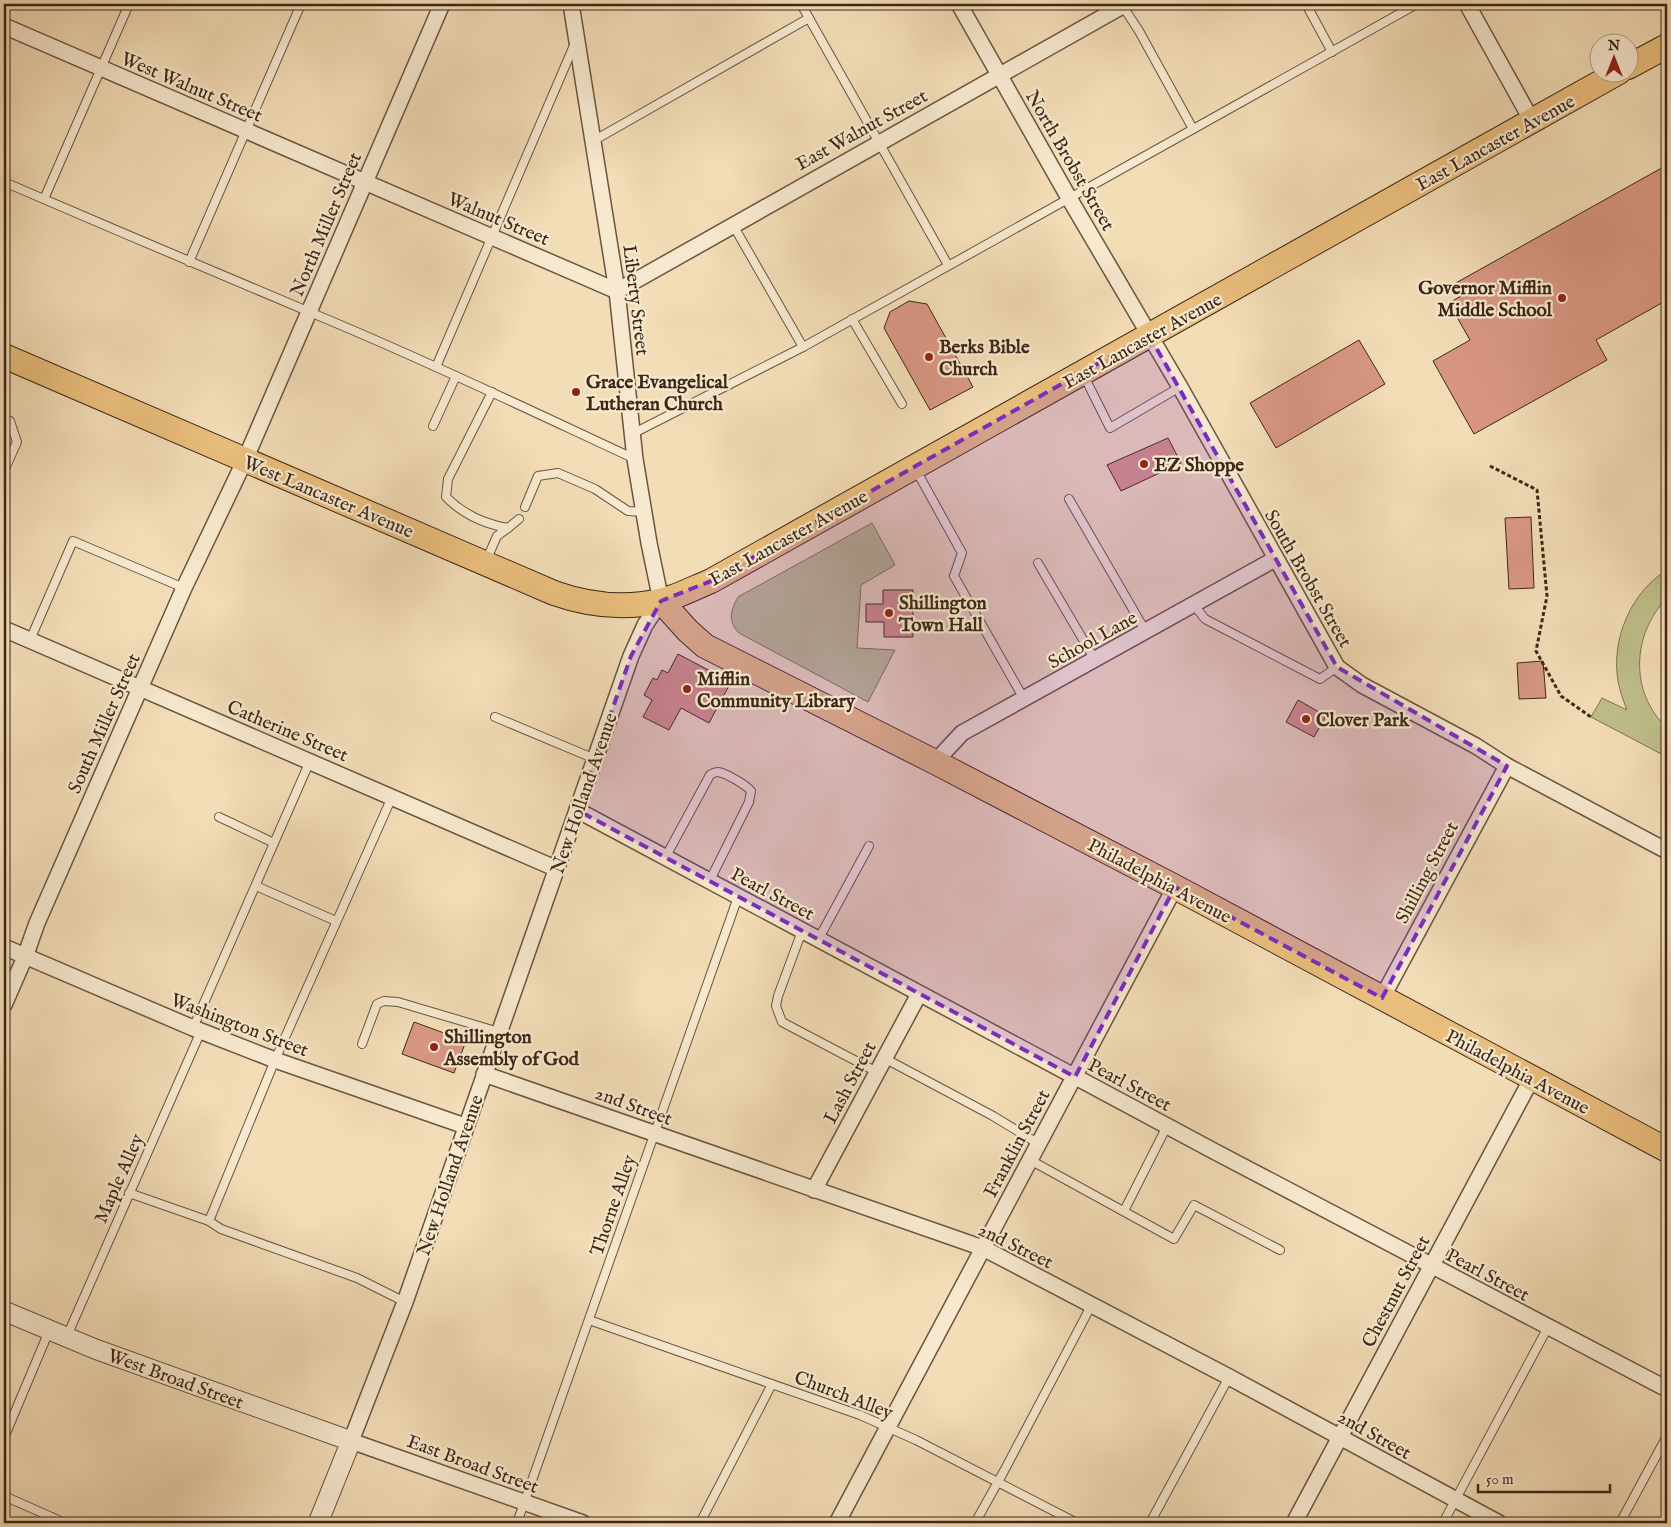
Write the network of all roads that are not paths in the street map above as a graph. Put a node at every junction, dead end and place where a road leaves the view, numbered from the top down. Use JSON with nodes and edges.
{"nodes":[{"id":1,"x":129,"y":4,"type":"edge"},
{"id":2,"x":301,"y":4,"type":"edge"},
{"id":3,"x":442,"y":4,"type":"edge"},
{"id":4,"x":571,"y":4,"type":"edge"},
{"id":5,"x":801,"y":4,"type":"edge"},
{"id":6,"x":959,"y":4,"type":"edge"},
{"id":7,"x":1123,"y":4,"type":"edge"},
{"id":8,"x":1306,"y":4,"type":"edge"},
{"id":9,"x":1417,"y":4,"type":"edge"},
{"id":10,"x":1467,"y":4,"type":"edge"},
{"id":11,"x":809,"y":18,"type":"junction"},
{"id":12,"x":4,"y":26,"type":"edge"},
{"id":13,"x":577,"y":39,"type":"junction"},
{"id":14,"x":1667,"y":46,"type":"edge"},
{"id":15,"x":1332,"y":52,"type":"junction"},
{"id":16,"x":1638,"y":62,"type":"edge"},
{"id":17,"x":101,"y":68,"type":"junction"},
{"id":18,"x":999,"y":75,"type":"junction"},
{"id":19,"x":1601,"y":82,"type":"edge"},
{"id":20,"x":1532,"y":121,"type":"junction"},
{"id":21,"x":1193,"y":129,"type":"junction"},
{"id":22,"x":246,"y":131,"type":"junction"},
{"id":23,"x":593,"y":141,"type":"junction"},
{"id":24,"x":878,"y":142,"type":"junction"},
{"id":25,"x":4,"y":182,"type":"edge"},
{"id":26,"x":365,"y":182,"type":"junction"},
{"id":27,"x":1069,"y":198,"type":"junction"},
{"id":28,"x":44,"y":199,"type":"junction"},
{"id":29,"x":733,"y":224,"type":"junction"},
{"id":30,"x":493,"y":237,"type":"junction"},
{"id":31,"x":189,"y":262,"type":"junction"},
{"id":32,"x":948,"y":265,"type":"junction"},
{"id":33,"x":617,"y":291,"type":"junction"},
{"id":34,"x":309,"y":312,"type":"junction"},
{"id":35,"x":852,"y":319,"type":"junction"},
{"id":36,"x":1149,"y":335,"type":"junction"},
{"id":37,"x":803,"y":347,"type":"junction"},
{"id":38,"x":4,"y":356,"type":"edge"},
{"id":39,"x":436,"y":367,"type":"junction"},
{"id":40,"x":1082,"y":372,"type":"junction"},
{"id":41,"x":456,"y":376,"type":"junction"},
{"id":42,"x":1180,"y":387,"type":"junction"},
{"id":43,"x":492,"y":392,"type":"junction"},
{"id":44,"x":902,"y":404,"type":"dead end"},
{"id":45,"x":4,"y":418,"type":"edge"},
{"id":46,"x":433,"y":426,"type":"dead end"},
{"id":47,"x":631,"y":434,"type":"junction"},
{"id":48,"x":635,"y":459,"type":"junction"},
{"id":49,"x":245,"y":460,"type":"junction"},
{"id":50,"x":914,"y":467,"type":"junction"},
{"id":51,"x":4,"y":471,"type":"edge"},
{"id":52,"x":1069,"y":500,"type":"dead end"},
{"id":53,"x":525,"y":507,"type":"dead end"},
{"id":54,"x":644,"y":512,"type":"junction"},
{"id":55,"x":519,"y":519,"type":"dead end"},
{"id":56,"x":508,"y":528,"type":"junction"},
{"id":57,"x":1276,"y":560,"type":"junction"},
{"id":58,"x":1038,"y":563,"type":"dead end"},
{"id":59,"x":485,"y":564,"type":"junction"},
{"id":60,"x":184,"y":588,"type":"junction"},
{"id":61,"x":661,"y":601,"type":"junction"},
{"id":62,"x":1194,"y":605,"type":"junction"},
{"id":63,"x":4,"y":629,"type":"edge"},
{"id":64,"x":1146,"y":632,"type":"junction"},
{"id":65,"x":30,"y":640,"type":"junction"},
{"id":66,"x":1095,"y":660,"type":"junction"},
{"id":67,"x":1337,"y":667,"type":"junction"},
{"id":68,"x":141,"y":688,"type":"junction"},
{"id":69,"x":1024,"y":699,"type":"junction"},
{"id":70,"x":495,"y":717,"type":"dead end"},
{"id":71,"x":595,"y":759,"type":"junction"},
{"id":72,"x":310,"y":761,"type":"junction"},
{"id":73,"x":935,"y":762,"type":"junction"},
{"id":74,"x":1507,"y":766,"type":"junction"},
{"id":75,"x":392,"y":797,"type":"junction"},
{"id":76,"x":577,"y":810,"type":"junction"},
{"id":77,"x":219,"y":817,"type":"dead end"},
{"id":78,"x":274,"y":843,"type":"junction"},
{"id":79,"x":870,"y":846,"type":"dead end"},
{"id":80,"x":1667,"y":851,"type":"edge"},
{"id":81,"x":665,"y":858,"type":"junction"},
{"id":82,"x":557,"y":869,"type":"junction"},
{"id":83,"x":709,"y":882,"type":"junction"},
{"id":84,"x":256,"y":886,"type":"junction"},
{"id":85,"x":1174,"y":887,"type":"junction"},
{"id":86,"x":738,"y":897,"type":"junction"},
{"id":87,"x":336,"y":921,"type":"junction"},
{"id":88,"x":802,"y":931,"type":"junction"},
{"id":89,"x":818,"y":940,"type":"junction"},
{"id":90,"x":4,"y":947,"type":"edge"},
{"id":91,"x":25,"y":956,"type":"junction"},
{"id":92,"x":919,"y":994,"type":"junction"},
{"id":93,"x":1382,"y":998,"type":"junction"},
{"id":94,"x":4,"y":1005,"type":"edge"},
{"id":95,"x":197,"y":1030,"type":"junction"},
{"id":96,"x":499,"y":1032,"type":"junction"},
{"id":97,"x":362,"y":1044,"type":"dead end"},
{"id":98,"x":275,"y":1060,"type":"junction"},
{"id":99,"x":881,"y":1065,"type":"junction"},
{"id":100,"x":484,"y":1074,"type":"junction"},
{"id":101,"x":1074,"y":1077,"type":"junction"},
{"id":102,"x":1532,"y":1078,"type":"junction"},
{"id":103,"x":465,"y":1126,"type":"junction"},
{"id":104,"x":1167,"y":1126,"type":"junction"},
{"id":105,"x":653,"y":1134,"type":"junction"},
{"id":106,"x":1038,"y":1144,"type":"junction"},
{"id":107,"x":1667,"y":1150,"type":"edge"},
{"id":108,"x":1030,"y":1160,"type":"junction"},
{"id":109,"x":814,"y":1190,"type":"junction"},
{"id":110,"x":129,"y":1193,"type":"junction"},
{"id":111,"x":1124,"y":1211,"type":"junction"},
{"id":112,"x":209,"y":1221,"type":"junction"},
{"id":113,"x":983,"y":1248,"type":"junction"},
{"id":114,"x":1280,"y":1250,"type":"dead end"},
{"id":115,"x":1431,"y":1266,"type":"junction"},
{"id":116,"x":405,"y":1302,"type":"junction"},
{"id":117,"x":1091,"y":1306,"type":"junction"},
{"id":118,"x":4,"y":1312,"type":"edge"},
{"id":119,"x":589,"y":1320,"type":"junction"},
{"id":120,"x":1548,"y":1327,"type":"junction"},
{"id":121,"x":48,"y":1331,"type":"junction"},
{"id":122,"x":66,"y":1338,"type":"junction"},
{"id":123,"x":1229,"y":1377,"type":"junction"},
{"id":124,"x":772,"y":1384,"type":"junction"},
{"id":125,"x":1667,"y":1389,"type":"edge"},
{"id":126,"x":887,"y":1427,"type":"junction"},
{"id":127,"x":1667,"y":1436,"type":"edge"},
{"id":128,"x":1340,"y":1437,"type":"junction"},
{"id":129,"x":4,"y":1438,"type":"edge"},
{"id":130,"x":351,"y":1441,"type":"junction"},
{"id":131,"x":996,"y":1482,"type":"junction"},
{"id":132,"x":4,"y":1496,"type":"edge"},
{"id":133,"x":1455,"y":1500,"type":"junction"},
{"id":134,"x":524,"y":1502,"type":"junction"},
{"id":135,"x":65,"y":1523,"type":"edge"},
{"id":136,"x":318,"y":1523,"type":"edge"},
{"id":137,"x":517,"y":1523,"type":"edge"},
{"id":138,"x":583,"y":1523,"type":"edge"},
{"id":139,"x":700,"y":1523,"type":"edge"},
{"id":140,"x":837,"y":1523,"type":"edge"},
{"id":141,"x":974,"y":1523,"type":"edge"},
{"id":142,"x":1077,"y":1523,"type":"edge"},
{"id":143,"x":1150,"y":1523,"type":"edge"},
{"id":144,"x":1294,"y":1523,"type":"edge"},
{"id":145,"x":1443,"y":1523,"type":"edge"},
{"id":146,"x":1499,"y":1523,"type":"edge"},
{"id":147,"x":1620,"y":1523,"type":"edge"}],
"edges":[{"from":1,"to":17,"type":"lane"},
{"from":2,"to":22,"type":"lane"},
{"from":3,"to":26,"type":"street","name":"North Miller Street"},
{"from":4,"to":13,"type":"street","name":"Liberty Street"},
{"from":5,"to":11,"type":"lane"},
{"from":6,"to":18,"type":"street","name":"North Brobst Street"},
{"from":7,"to":18,"type":"street","name":"East Walnut Street"},
{"from":7,"to":21,"type":"lane"},
{"from":8,"to":15,"type":"lane"},
{"from":9,"to":15,"type":"lane"},
{"from":10,"to":20,"type":"street"},
{"from":11,"to":23,"type":"lane"},
{"from":11,"to":24,"type":"lane"},
{"from":12,"to":17,"type":"street","name":"West Walnut Street"},
{"from":13,"to":23,"type":"street","name":"Liberty Street"},
{"from":13,"to":30,"type":"lane"},
{"from":14,"to":16,"type":"main road"},
{"from":15,"to":21,"type":"lane"},
{"from":17,"to":22,"type":"street","name":"West Walnut Street"},
{"from":17,"to":28,"type":"lane"},
{"from":18,"to":24,"type":"street","name":"East Walnut Street"},
{"from":18,"to":27,"type":"street","name":"North Brobst Street"},
{"from":19,"to":20,"type":"main road","name":"East Lancaster Avenue"},
{"from":20,"to":36,"type":"main road","name":"East Lancaster Avenue"},
{"from":21,"to":27,"type":"lane"},
{"from":22,"to":26,"type":"street","name":"West Walnut Street"},
{"from":22,"to":31,"type":"lane"},
{"from":23,"to":33,"type":"street","name":"Liberty Street"},
{"from":24,"to":29,"type":"street","name":"East Walnut Street"},
{"from":24,"to":32,"type":"lane"},
{"from":25,"to":28,"type":"lane"},
{"from":26,"to":30,"type":"street","name":"Walnut Street"},
{"from":26,"to":34,"type":"street","name":"North Miller Street"},
{"from":27,"to":32,"type":"lane"},
{"from":27,"to":36,"type":"street","name":"North Brobst Street"},
{"from":28,"to":31,"type":"lane"},
{"from":29,"to":33,"type":"street","name":"East Walnut Street"},
{"from":29,"to":37,"type":"lane"},
{"from":30,"to":33,"type":"street","name":"Walnut Street"},
{"from":30,"to":39,"type":"lane"},
{"from":31,"to":34,"type":"lane"},
{"from":32,"to":35,"type":"lane"},
{"from":33,"to":47,"type":"street","name":"Liberty Street"},
{"from":34,"to":39,"type":"lane"},
{"from":34,"to":49,"type":"street","name":"North Miller Street"},
{"from":35,"to":37,"type":"lane"},
{"from":35,"to":44,"type":"lane"},
{"from":36,"to":40,"type":"main road","name":"East Lancaster Avenue"},
{"from":36,"to":42,"type":"street","name":"South Brobst Street"},
{"from":37,"to":47,"type":"lane"},
{"from":38,"to":49,"type":"main road","name":"West Lancaster Avenue"},
{"from":39,"to":41,"type":"lane"},
{"from":40,"to":42,"type":"lane"},
{"from":40,"to":50,"type":"main road","name":"East Lancaster Avenue"},
{"from":41,"to":43,"type":"lane"},
{"from":41,"to":46,"type":"lane"},
{"from":42,"to":57,"type":"street","name":"South Brobst Street"},
{"from":43,"to":48,"type":"lane"},
{"from":43,"to":56,"type":"lane"},
{"from":45,"to":51,"type":"lane"},
{"from":47,"to":48,"type":"street","name":"Liberty Street"},
{"from":48,"to":54,"type":"street","name":"Liberty Street"},
{"from":49,"to":59,"type":"main road","name":"West Lancaster Avenue"},
{"from":49,"to":60,"type":"street","name":"South Miller Street"},
{"from":50,"to":61,"type":"main road","name":"East Lancaster Avenue"},
{"from":50,"to":69,"type":"lane"},
{"from":52,"to":64,"type":"lane"},
{"from":53,"to":54,"type":"lane"},
{"from":54,"to":61,"type":"street","name":"Liberty Street"},
{"from":55,"to":56,"type":"lane"},
{"from":56,"to":59,"type":"lane"},
{"from":57,"to":62,"type":"street","name":"School Lane"},
{"from":57,"to":67,"type":"street","name":"South Brobst Street"},
{"from":58,"to":66,"type":"lane"},
{"from":59,"to":61,"type":"main road","name":"West Lancaster Avenue"},
{"from":60,"to":65,"type":"lane"},
{"from":60,"to":68,"type":"street","name":"South Miller Street"},
{"from":61,"to":71,"type":"street","name":"New Holland Avenue"},
{"from":61,"to":73,"type":"main road","name":"Philadelphia Avenue"},
{"from":62,"to":64,"type":"street","name":"School Lane"},
{"from":62,"to":67,"type":"lane"},
{"from":63,"to":65,"type":"street","name":"Catherine Street"},
{"from":64,"to":66,"type":"street","name":"School Lane"},
{"from":65,"to":68,"type":"street","name":"Catherine Street"},
{"from":66,"to":69,"type":"street","name":"School Lane"},
{"from":67,"to":74,"type":"street","name":"South Brobst Street"},
{"from":68,"to":72,"type":"street","name":"Catherine Street"},
{"from":68,"to":91,"type":"street","name":"South Miller Street"},
{"from":69,"to":73,"type":"street","name":"School Lane"},
{"from":70,"to":71,"type":"lane"},
{"from":71,"to":76,"type":"street","name":"New Holland Avenue"},
{"from":72,"to":75,"type":"street","name":"Catherine Street"},
{"from":72,"to":78,"type":"lane","name":"Maple Alley"},
{"from":73,"to":85,"type":"main road","name":"Philadelphia Avenue"},
{"from":74,"to":80,"type":"street","name":"South Brobst Street"},
{"from":74,"to":93,"type":"street","name":"Shilling Street"},
{"from":75,"to":82,"type":"street","name":"Catherine Street"},
{"from":75,"to":87,"type":"lane"},
{"from":76,"to":81,"type":"street","name":"Pearl Street"},
{"from":76,"to":82,"type":"street","name":"New Holland Avenue"},
{"from":77,"to":78,"type":"lane"},
{"from":78,"to":84,"type":"lane","name":"Maple Alley"},
{"from":79,"to":89,"type":"lane"},
{"from":81,"to":83,"type":"street","name":"Pearl Street"},
{"from":81,"to":83,"type":"lane"},
{"from":82,"to":96,"type":"street","name":"New Holland Avenue"},
{"from":83,"to":86,"type":"street","name":"Pearl Street"},
{"from":84,"to":87,"type":"lane"},
{"from":84,"to":95,"type":"lane","name":"Maple Alley"},
{"from":85,"to":93,"type":"main road","name":"Philadelphia Avenue"},
{"from":85,"to":101,"type":"street","name":"Franklin Street"},
{"from":86,"to":88,"type":"street","name":"Pearl Street"},
{"from":86,"to":105,"type":"lane","name":"Thorne Alley"},
{"from":87,"to":98,"type":"lane"},
{"from":88,"to":89,"type":"street","name":"Pearl Street"},
{"from":88,"to":99,"type":"lane"},
{"from":89,"to":92,"type":"street","name":"Pearl Street"},
{"from":90,"to":91,"type":"street","name":"Washington Street"},
{"from":91,"to":94,"type":"street","name":"South Miller Street"},
{"from":91,"to":95,"type":"street","name":"Washington Street"},
{"from":92,"to":99,"type":"street","name":"Lash Street"},
{"from":92,"to":101,"type":"street","name":"Pearl Street"},
{"from":93,"to":102,"type":"main road","name":"Philadelphia Avenue"},
{"from":95,"to":98,"type":"street","name":"Washington Street"},
{"from":95,"to":110,"type":"lane","name":"Maple Alley"},
{"from":96,"to":97,"type":"lane"},
{"from":96,"to":100,"type":"street","name":"New Holland Avenue"},
{"from":98,"to":103,"type":"street","name":"Washington Street"},
{"from":98,"to":112,"type":"lane"},
{"from":99,"to":106,"type":"lane"},
{"from":99,"to":109,"type":"street","name":"Lash Street"},
{"from":100,"to":103,"type":"street","name":"New Holland Avenue"},
{"from":100,"to":105,"type":"street","name":"2nd Street"},
{"from":101,"to":104,"type":"street","name":"Pearl Street"},
{"from":101,"to":106,"type":"street","name":"Franklin Street"},
{"from":102,"to":107,"type":"main road","name":"Philadelphia Avenue"},
{"from":102,"to":115,"type":"street","name":"Chestnut Street"},
{"from":103,"to":116,"type":"street","name":"New Holland Avenue"},
{"from":104,"to":111,"type":"lane"},
{"from":104,"to":115,"type":"street","name":"Pearl Street"},
{"from":105,"to":109,"type":"street","name":"2nd Street"},
{"from":105,"to":119,"type":"lane","name":"Thorne Alley"},
{"from":106,"to":108,"type":"street","name":"Franklin Street"},
{"from":108,"to":111,"type":"lane"},
{"from":108,"to":113,"type":"street","name":"Franklin Street"},
{"from":109,"to":113,"type":"street","name":"2nd Street"},
{"from":110,"to":112,"type":"lane"},
{"from":110,"to":122,"type":"lane","name":"Maple Alley"},
{"from":111,"to":114,"type":"lane"},
{"from":112,"to":116,"type":"lane"},
{"from":113,"to":117,"type":"street","name":"2nd Street"},
{"from":113,"to":126,"type":"street","name":"Franklin Street"},
{"from":115,"to":120,"type":"street","name":"Pearl Street"},
{"from":115,"to":128,"type":"street","name":"Chestnut Street"},
{"from":116,"to":130,"type":"street","name":"New Holland Avenue"},
{"from":117,"to":123,"type":"street","name":"2nd Street"},
{"from":117,"to":131,"type":"lane"},
{"from":118,"to":121,"type":"street","name":"West Broad Street"},
{"from":119,"to":124,"type":"lane","name":"Church Alley"},
{"from":119,"to":134,"type":"lane","name":"Thorne Alley"},
{"from":120,"to":125,"type":"street","name":"Pearl Street"},
{"from":120,"to":133,"type":"lane"},
{"from":121,"to":122,"type":"street","name":"West Broad Street"},
{"from":121,"to":129,"type":"lane"},
{"from":122,"to":130,"type":"street","name":"West Broad Street"},
{"from":123,"to":128,"type":"street","name":"2nd Street"},
{"from":123,"to":143,"type":"lane"},
{"from":124,"to":126,"type":"lane","name":"Church Alley"},
{"from":124,"to":139,"type":"lane"},
{"from":126,"to":131,"type":"lane","name":"Church Alley"},
{"from":126,"to":140,"type":"street","name":"Franklin Street"},
{"from":127,"to":147,"type":"lane"},
{"from":128,"to":133,"type":"street","name":"2nd Street"},
{"from":128,"to":144,"type":"street","name":"Chestnut Street"},
{"from":130,"to":134,"type":"street","name":"East Broad Street"},
{"from":130,"to":136,"type":"street","name":"New Holland Avenue"},
{"from":131,"to":141,"type":"lane"},
{"from":131,"to":142,"type":"lane","name":"Church Alley"},
{"from":132,"to":135,"type":"lane"},
{"from":133,"to":145,"type":"lane"},
{"from":133,"to":146,"type":"street","name":"2nd Street"},
{"from":134,"to":137,"type":"lane","name":"Thorne Alley"},
{"from":134,"to":138,"type":"street","name":"East Broad Street"}]}
